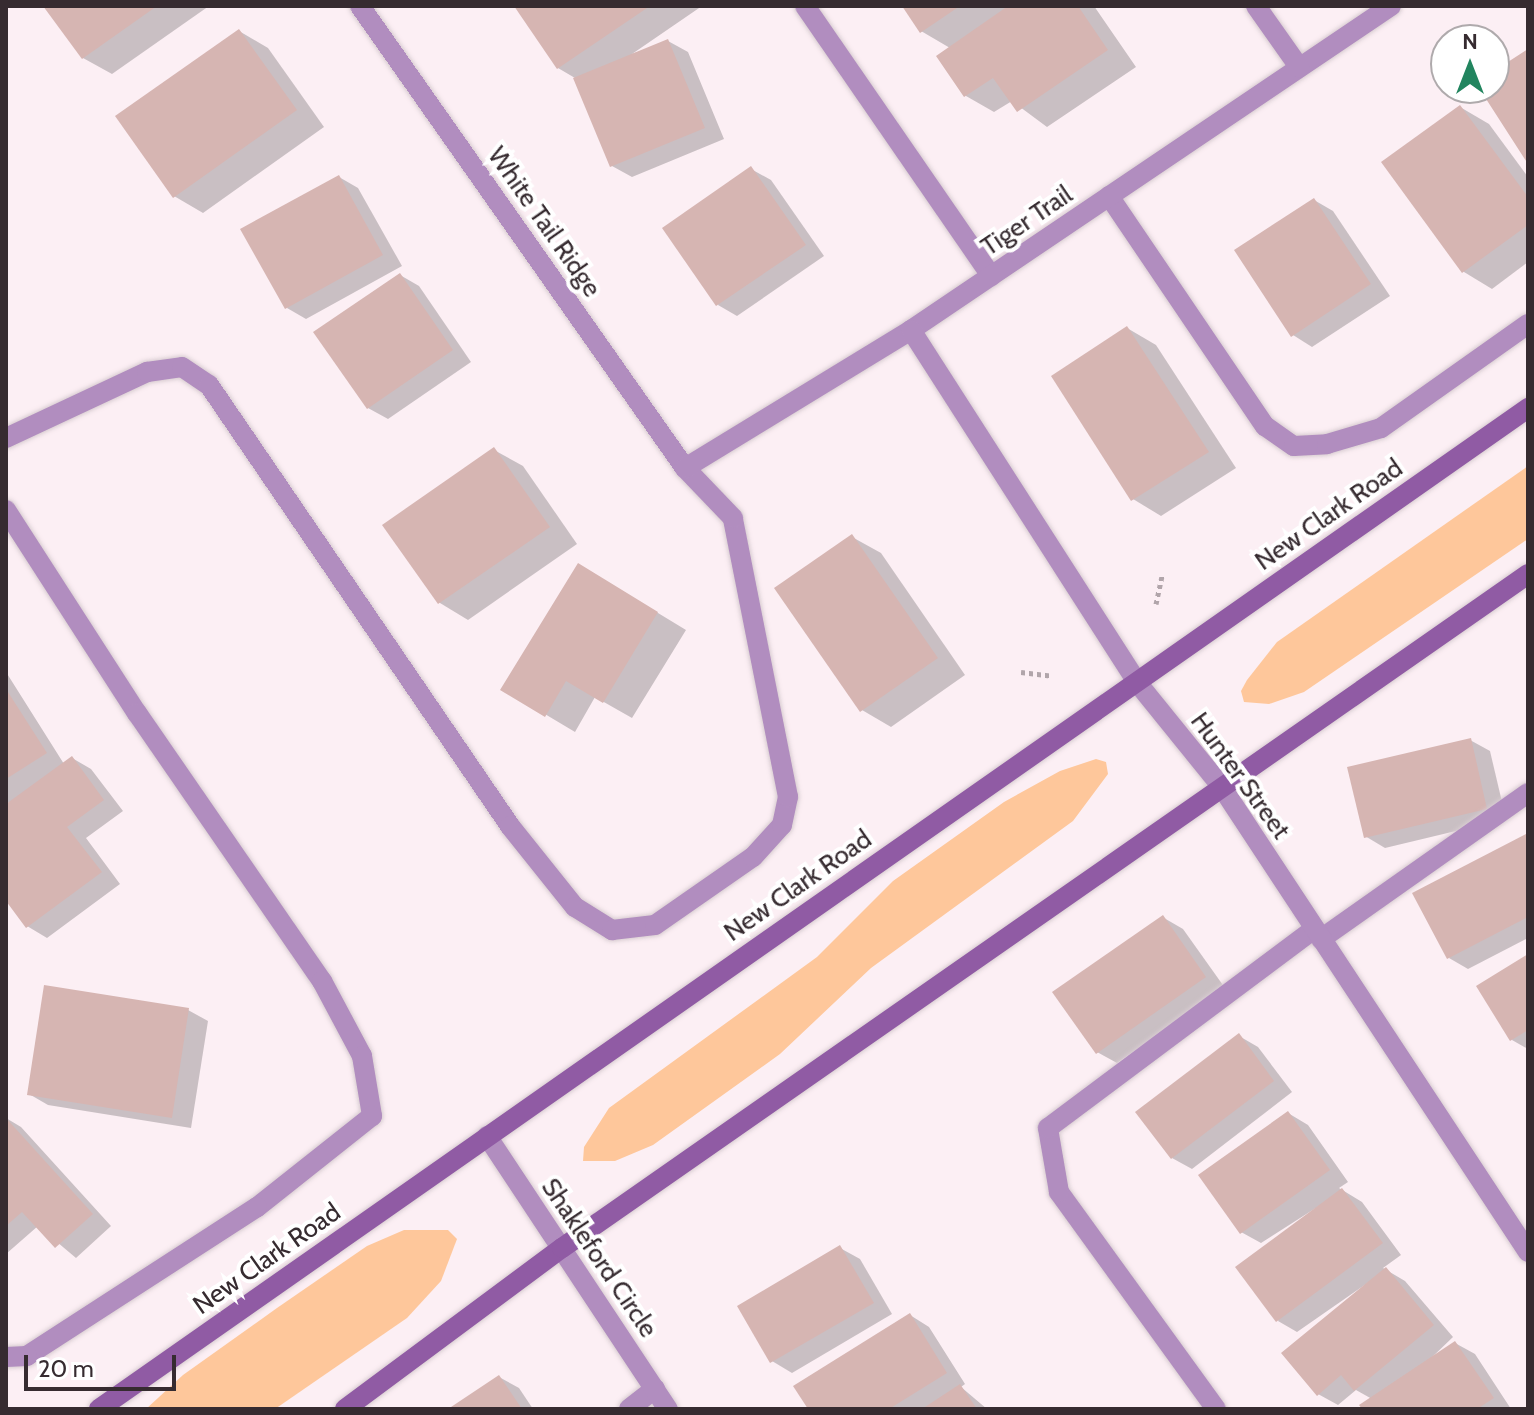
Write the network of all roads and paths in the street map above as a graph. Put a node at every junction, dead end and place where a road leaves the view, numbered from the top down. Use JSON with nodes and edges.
{"nodes":[{"id":1,"x":360,"y":6,"type":"edge"},
{"id":2,"x":805,"y":6,"type":"edge"},
{"id":3,"x":1256,"y":6,"type":"edge"},
{"id":4,"x":1391,"y":6,"type":"edge"},
{"id":5,"x":1299,"y":67,"type":"junction"},
{"id":6,"x":1109,"y":196,"type":"junction"},
{"id":7,"x":991,"y":276,"type":"junction"},
{"id":8,"x":1528,"y":324,"type":"edge"},
{"id":9,"x":911,"y":330,"type":"junction"},
{"id":10,"x":1528,"y":408,"type":"edge"},
{"id":11,"x":6,"y":438,"type":"edge"},
{"id":12,"x":685,"y":468,"type":"junction"},
{"id":13,"x":6,"y":510,"type":"edge"},
{"id":14,"x":1528,"y":574,"type":"edge"},
{"id":15,"x":1162,"y":575,"type":"dead end"},
{"id":16,"x":1156,"y":604,"type":"dead end"},
{"id":17,"x":1021,"y":672,"type":"dead end"},
{"id":18,"x":1052,"y":676,"type":"dead end"},
{"id":19,"x":1136,"y":681,"type":"junction"},
{"id":20,"x":1221,"y":786,"type":"junction"},
{"id":21,"x":1528,"y":793,"type":"edge"},
{"id":22,"x":1318,"y":934,"type":"junction"},
{"id":23,"x":487,"y":1136,"type":"junction"},
{"id":24,"x":562,"y":1248,"type":"junction"},
{"id":25,"x":1528,"y":1252,"type":"edge"},
{"id":26,"x":6,"y":1357,"type":"edge"},
{"id":27,"x":655,"y":1389,"type":"junction"},
{"id":28,"x":99,"y":1409,"type":"edge"},
{"id":29,"x":345,"y":1409,"type":"edge"},
{"id":30,"x":629,"y":1409,"type":"edge"},
{"id":31,"x":668,"y":1409,"type":"edge"},
{"id":32,"x":1216,"y":1409,"type":"edge"}],
"edges":[{"from":1,"to":12,"type":"street","name":"White Tail Ridge"},
{"from":2,"to":7,"type":"street"},
{"from":3,"to":5,"type":"street"},
{"from":4,"to":5,"type":"street","name":"Tiger Trail"},
{"from":5,"to":6,"type":"street","name":"Tiger Trail"},
{"from":6,"to":7,"type":"street","name":"Tiger Trail"},
{"from":6,"to":8,"type":"street"},
{"from":7,"to":9,"type":"street","name":"Tiger Trail"},
{"from":9,"to":12,"type":"street","name":"Tiger Trail"},
{"from":9,"to":19,"type":"street","name":"Hunter Street"},
{"from":10,"to":19,"type":"main road","name":"New Clark Road"},
{"from":11,"to":12,"type":"street","name":"White Tail Ridge"},
{"from":13,"to":26,"type":"street"},
{"from":14,"to":20,"type":"main road"},
{"from":15,"to":16,"type":"path"},
{"from":17,"to":18,"type":"path"},
{"from":19,"to":20,"type":"street","name":"Hunter Street"},
{"from":19,"to":23,"type":"main road","name":"New Clark Road"},
{"from":20,"to":22,"type":"street","name":"Hunter Street"},
{"from":20,"to":24,"type":"main road"},
{"from":21,"to":22,"type":"street"},
{"from":22,"to":25,"type":"street","name":"Hunter Street"},
{"from":22,"to":32,"type":"street"},
{"from":23,"to":24,"type":"street","name":"Shakleford Circle"},
{"from":23,"to":28,"type":"main road","name":"New Clark Road"},
{"from":24,"to":27,"type":"street","name":"Shakleford Circle"},
{"from":24,"to":29,"type":"main road"},
{"from":27,"to":30,"type":"street"},
{"from":27,"to":31,"type":"street","name":"Shakleford Circle"}]}
